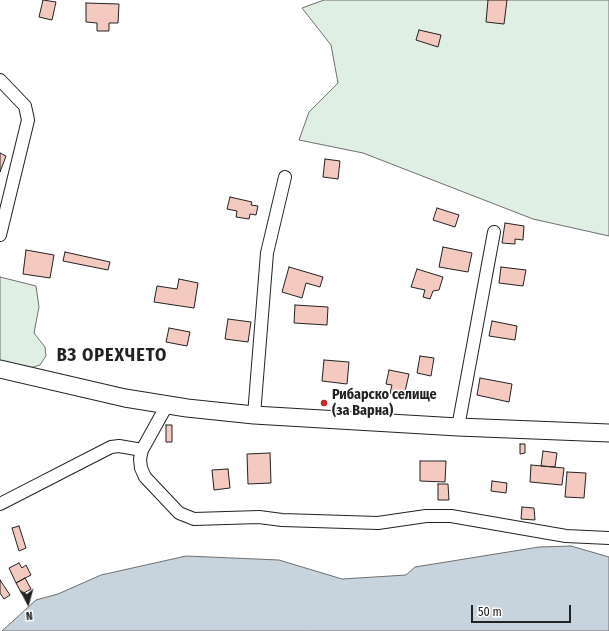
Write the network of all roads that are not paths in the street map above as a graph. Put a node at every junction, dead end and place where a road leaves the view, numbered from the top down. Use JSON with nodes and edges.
{"nodes":[{"id":1,"x":0,"y":80,"type":"edge"},
{"id":2,"x":285,"y":177,"type":"dead end"},
{"id":3,"x":0,"y":232,"type":"edge"},
{"id":4,"x":494,"y":232,"type":"dead end"},
{"id":5,"x":0,"y":369,"type":"edge"},
{"id":6,"x":167,"y":405,"type":"junction"},
{"id":7,"x":254,"y":415,"type":"junction"},
{"id":8,"x":458,"y":427,"type":"junction"},
{"id":9,"x":609,"y":433,"type":"edge"},
{"id":10,"x":142,"y":450,"type":"junction"},
{"id":11,"x":0,"y":504,"type":"edge"},
{"id":12,"x":609,"y":538,"type":"edge"}],
"edges":[{"from":1,"to":3,"type":"street"},
{"from":2,"to":7,"type":"street"},
{"from":4,"to":8,"type":"street"},
{"from":5,"to":6,"type":"street"},
{"from":6,"to":7,"type":"street"},
{"from":6,"to":10,"type":"street"},
{"from":7,"to":8,"type":"street"},
{"from":8,"to":9,"type":"street"},
{"from":10,"to":11,"type":"street"},
{"from":10,"to":12,"type":"street"}]}
